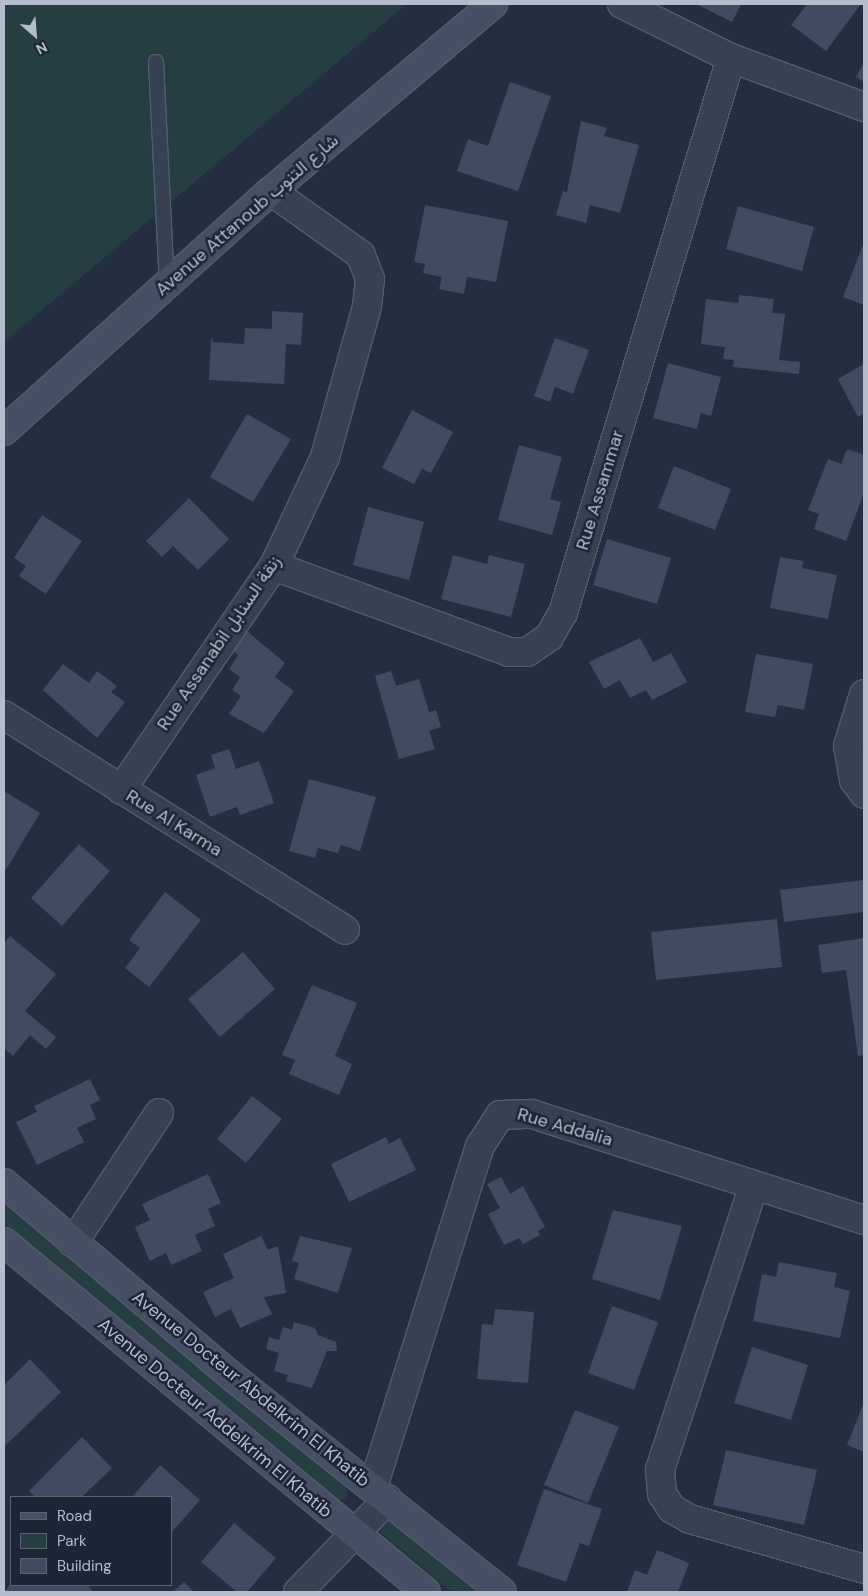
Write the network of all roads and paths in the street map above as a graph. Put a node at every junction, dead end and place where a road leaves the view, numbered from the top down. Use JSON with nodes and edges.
{"nodes":[{"id":1,"x":493,"y":4,"type":"edge"},
{"id":2,"x":622,"y":4,"type":"edge"},
{"id":3,"x":731,"y":58,"type":"junction"},
{"id":4,"x":156,"y":62,"type":"dead end"},
{"id":5,"x":864,"y":107,"type":"edge"},
{"id":6,"x":271,"y":191,"type":"junction"},
{"id":7,"x":167,"y":285,"type":"junction"},
{"id":8,"x":4,"y":430,"type":"edge"},
{"id":9,"x":274,"y":566,"type":"junction"},
{"id":10,"x":864,"y":694,"type":"edge"},
{"id":11,"x":4,"y":715,"type":"edge"},
{"id":12,"x":121,"y":790,"type":"junction"},
{"id":13,"x":864,"y":794,"type":"edge"},
{"id":14,"x":345,"y":930,"type":"dead end"},
{"id":15,"x":159,"y":1113,"type":"dead end"},
{"id":16,"x":4,"y":1183,"type":"edge"},
{"id":17,"x":754,"y":1185,"type":"junction"},
{"id":18,"x":864,"y":1220,"type":"edge"},
{"id":19,"x":4,"y":1242,"type":"edge"},
{"id":20,"x":73,"y":1243,"type":"junction"},
{"id":21,"x":381,"y":1493,"type":"junction"},
{"id":22,"x":357,"y":1535,"type":"junction"},
{"id":23,"x":864,"y":1570,"type":"edge"},
{"id":24,"x":298,"y":1592,"type":"edge"},
{"id":25,"x":426,"y":1592,"type":"edge"},
{"id":26,"x":502,"y":1592,"type":"edge"}],
"edges":[{"from":1,"to":6,"type":"main road","name":"Avenue Attanoub شارع التنوب"},
{"from":2,"to":3,"type":"street"},
{"from":3,"to":5,"type":"street"},
{"from":3,"to":9,"type":"street","name":"Rue Assammar"},
{"from":4,"to":7,"type":"lane"},
{"from":6,"to":7,"type":"main road","name":"Avenue Attanoub شارع التنوب"},
{"from":6,"to":9,"type":"street","name":"Rue Assanabil زنقة السنابل"},
{"from":7,"to":8,"type":"main road","name":"Avenue Attanoub شارع التنوب"},
{"from":9,"to":12,"type":"street","name":"Rue Assanabil زنقة السنابل"},
{"from":10,"to":13,"type":"street"},
{"from":11,"to":12,"type":"street","name":"Rue Al Karma"},
{"from":12,"to":14,"type":"street","name":"Rue Al Karma"},
{"from":15,"to":20,"type":"street"},
{"from":16,"to":20,"type":"main road","name":"Avenue Docteur Abdelkrim El Khatib"},
{"from":17,"to":18,"type":"street","name":"Rue Addalia"},
{"from":17,"to":21,"type":"street","name":"Rue Addalia"},
{"from":17,"to":23,"type":"street"},
{"from":19,"to":22,"type":"main road","name":"Avenue Docteur Addelkrim El Khatib"},
{"from":20,"to":21,"type":"main road","name":"Avenue Docteur Abdelkrim El Khatib"},
{"from":21,"to":22,"type":"street"},
{"from":21,"to":26,"type":"main road","name":"Avenue Docteur Abdelkrim El Khatib"},
{"from":22,"to":24,"type":"street"},
{"from":22,"to":25,"type":"main road","name":"Avenue Docteur Addelkrim El Khatib"}]}
